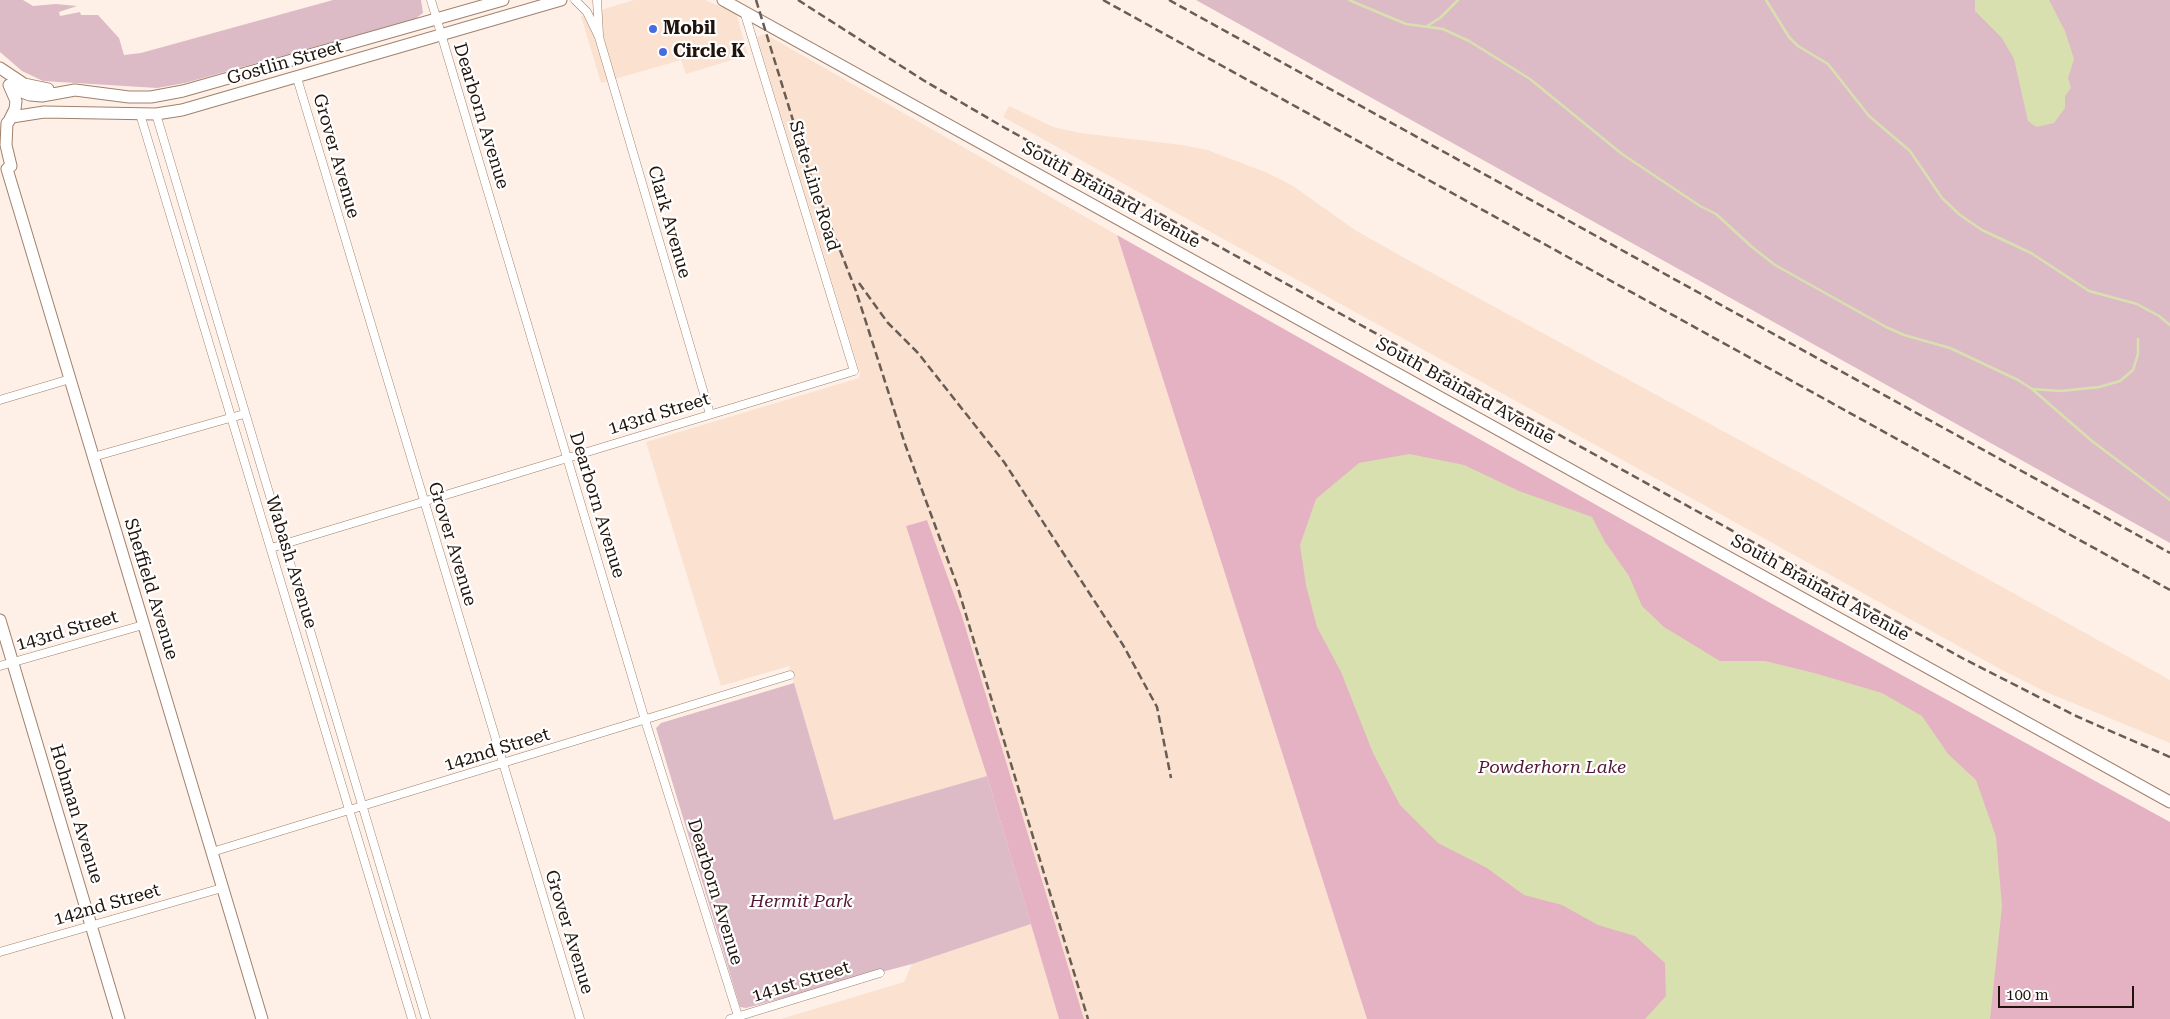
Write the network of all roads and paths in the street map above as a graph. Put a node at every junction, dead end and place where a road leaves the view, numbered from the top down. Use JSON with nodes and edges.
{"nodes":[{"id":1,"x":431,"y":0,"type":"edge"},
{"id":2,"x":503,"y":0,"type":"edge"},
{"id":3,"x":561,"y":0,"type":"edge"},
{"id":4,"x":575,"y":0,"type":"edge"},
{"id":5,"x":597,"y":0,"type":"edge"},
{"id":6,"x":723,"y":0,"type":"edge"},
{"id":7,"x":744,"y":11,"type":"junction"},
{"id":8,"x":437,"y":18,"type":"junction"},
{"id":9,"x":442,"y":36,"type":"junction"},
{"id":10,"x":599,"y":37,"type":"junction"},
{"id":11,"x":0,"y":68,"type":"edge"},
{"id":12,"x":0,"y":78,"type":"edge"},
{"id":13,"x":297,"y":78,"type":"junction"},
{"id":14,"x":11,"y":88,"type":"junction"},
{"id":15,"x":75,"y":90,"type":"junction"},
{"id":16,"x":140,"y":114,"type":"junction"},
{"id":17,"x":156,"y":114,"type":"junction"},
{"id":18,"x":7,"y":122,"type":"edge"},
{"id":19,"x":3,"y":167,"type":"edge"},
{"id":20,"x":854,"y":370,"type":"joint"},
{"id":21,"x":70,"y":379,"type":"junction"},
{"id":22,"x":0,"y":400,"type":"edge"},
{"id":23,"x":244,"y":414,"type":"junction"},
{"id":24,"x":710,"y":414,"type":"junction"},
{"id":25,"x":231,"y":417,"type":"junction"},
{"id":26,"x":93,"y":457,"type":"junction"},
{"id":27,"x":568,"y":458,"type":"junction"},
{"id":28,"x":423,"y":501,"type":"junction"},
{"id":29,"x":284,"y":544,"type":"junction"},
{"id":30,"x":271,"y":548,"type":"junction"},
{"id":31,"x":0,"y":620,"type":"edge"},
{"id":32,"x":143,"y":625,"type":"junction"},
{"id":33,"x":13,"y":662,"type":"junction"},
{"id":34,"x":0,"y":666,"type":"edge"},
{"id":35,"x":790,"y":675,"type":"dead end"},
{"id":36,"x":646,"y":720,"type":"junction"},
{"id":37,"x":503,"y":763,"type":"junction"},
{"id":38,"x":2170,"y":802,"type":"edge"},
{"id":39,"x":362,"y":807,"type":"junction"},
{"id":40,"x":349,"y":810,"type":"junction"},
{"id":41,"x":212,"y":852,"type":"junction"},
{"id":42,"x":222,"y":888,"type":"junction"},
{"id":43,"x":91,"y":926,"type":"junction"},
{"id":44,"x":0,"y":952,"type":"edge"},
{"id":45,"x":880,"y":973,"type":"dead end"},
{"id":46,"x":738,"y":1016,"type":"junction"},
{"id":47,"x":119,"y":1019,"type":"edge"},
{"id":48,"x":262,"y":1019,"type":"edge"},
{"id":49,"x":412,"y":1019,"type":"edge"},
{"id":50,"x":426,"y":1019,"type":"edge"},
{"id":51,"x":580,"y":1019,"type":"edge"},
{"id":52,"x":730,"y":1019,"type":"edge"}],
"edges":[{"from":1,"to":8,"type":"street","name":"Dearborn Avenue"},
{"from":2,"to":8,"type":"main road","name":"Gostlin Street"},
{"from":3,"to":9,"type":"main road","name":"Gostlin Street"},
{"from":4,"to":10,"type":"street","name":"Clark Avenue"},
{"from":5,"to":10,"type":"street","name":"Clark Avenue"},
{"from":6,"to":7,"type":"main road"},
{"from":7,"to":20,"type":"street","name":"State Line Road"},
{"from":7,"to":38,"type":"main road","name":"South Brainard Avenue"},
{"from":8,"to":9,"type":"street","name":"Dearborn Avenue"},
{"from":8,"to":15,"type":"main road","name":"Gostlin Street"},
{"from":9,"to":13,"type":"main road","name":"Gostlin Street"},
{"from":9,"to":27,"type":"street","name":"Dearborn Avenue"},
{"from":10,"to":24,"type":"street","name":"Clark Avenue"},
{"from":11,"to":15,"type":"main road"},
{"from":12,"to":14,"type":"main road"},
{"from":13,"to":17,"type":"main road","name":"Gostlin Street"},
{"from":13,"to":28,"type":"street","name":"Grover Avenue"},
{"from":14,"to":15,"type":"main road","name":"Gostlin Street"},
{"from":14,"to":18,"type":"main road","name":"Sheffield Avenue"},
{"from":16,"to":17,"type":"main road","name":"Gostlin Street"},
{"from":16,"to":18,"type":"main road","name":"Gostlin Street"},
{"from":16,"to":25,"type":"street","name":"Wabash Avenue"},
{"from":17,"to":23,"type":"street","name":"Wabash Avenue"},
{"from":18,"to":19,"type":"main road","name":"Sheffield Avenue"},
{"from":19,"to":21,"type":"main road","name":"Sheffield Avenue"},
{"from":20,"to":24,"type":"street","name":"143rd Street"},
{"from":21,"to":22,"type":"street"},
{"from":21,"to":26,"type":"main road","name":"Sheffield Avenue"},
{"from":23,"to":25,"type":"street"},
{"from":23,"to":29,"type":"street","name":"Wabash Avenue"},
{"from":24,"to":27,"type":"street","name":"143rd Street"},
{"from":25,"to":26,"type":"street"},
{"from":25,"to":30,"type":"street","name":"Wabash Avenue"},
{"from":26,"to":32,"type":"main road","name":"Sheffield Avenue"},
{"from":27,"to":28,"type":"street","name":"143rd Street"},
{"from":27,"to":36,"type":"street","name":"Dearborn Avenue"},
{"from":28,"to":29,"type":"street","name":"143rd Street"},
{"from":28,"to":37,"type":"street","name":"Grover Avenue"},
{"from":29,"to":30,"type":"street","name":"143rd Street"},
{"from":29,"to":39,"type":"street","name":"Wabash Avenue"},
{"from":30,"to":40,"type":"street","name":"Wabash Avenue"},
{"from":31,"to":33,"type":"main road","name":"Hohman Avenue"},
{"from":32,"to":33,"type":"street","name":"143rd Street"},
{"from":32,"to":41,"type":"main road","name":"Sheffield Avenue"},
{"from":33,"to":34,"type":"street","name":"143rd Street"},
{"from":33,"to":43,"type":"main road","name":"Hohman Avenue"},
{"from":35,"to":36,"type":"street","name":"142nd Street"},
{"from":36,"to":37,"type":"street","name":"142nd Street"},
{"from":36,"to":46,"type":"street","name":"Dearborn Avenue"},
{"from":37,"to":39,"type":"street","name":"142nd Street"},
{"from":37,"to":51,"type":"street","name":"Grover Avenue"},
{"from":39,"to":40,"type":"street","name":"142nd Street"},
{"from":39,"to":50,"type":"street","name":"Wabash Avenue"},
{"from":40,"to":41,"type":"street","name":"142nd Street"},
{"from":40,"to":49,"type":"street","name":"Wabash Avenue"},
{"from":41,"to":42,"type":"main road","name":"Sheffield Avenue"},
{"from":42,"to":43,"type":"street","name":"142nd Street"},
{"from":42,"to":48,"type":"main road","name":"Sheffield Avenue"},
{"from":43,"to":44,"type":"street","name":"142nd Street"},
{"from":43,"to":47,"type":"main road","name":"Hohman Avenue"},
{"from":45,"to":46,"type":"street","name":"141st Street"},
{"from":46,"to":52,"type":"street","name":"141st Street"}]}
